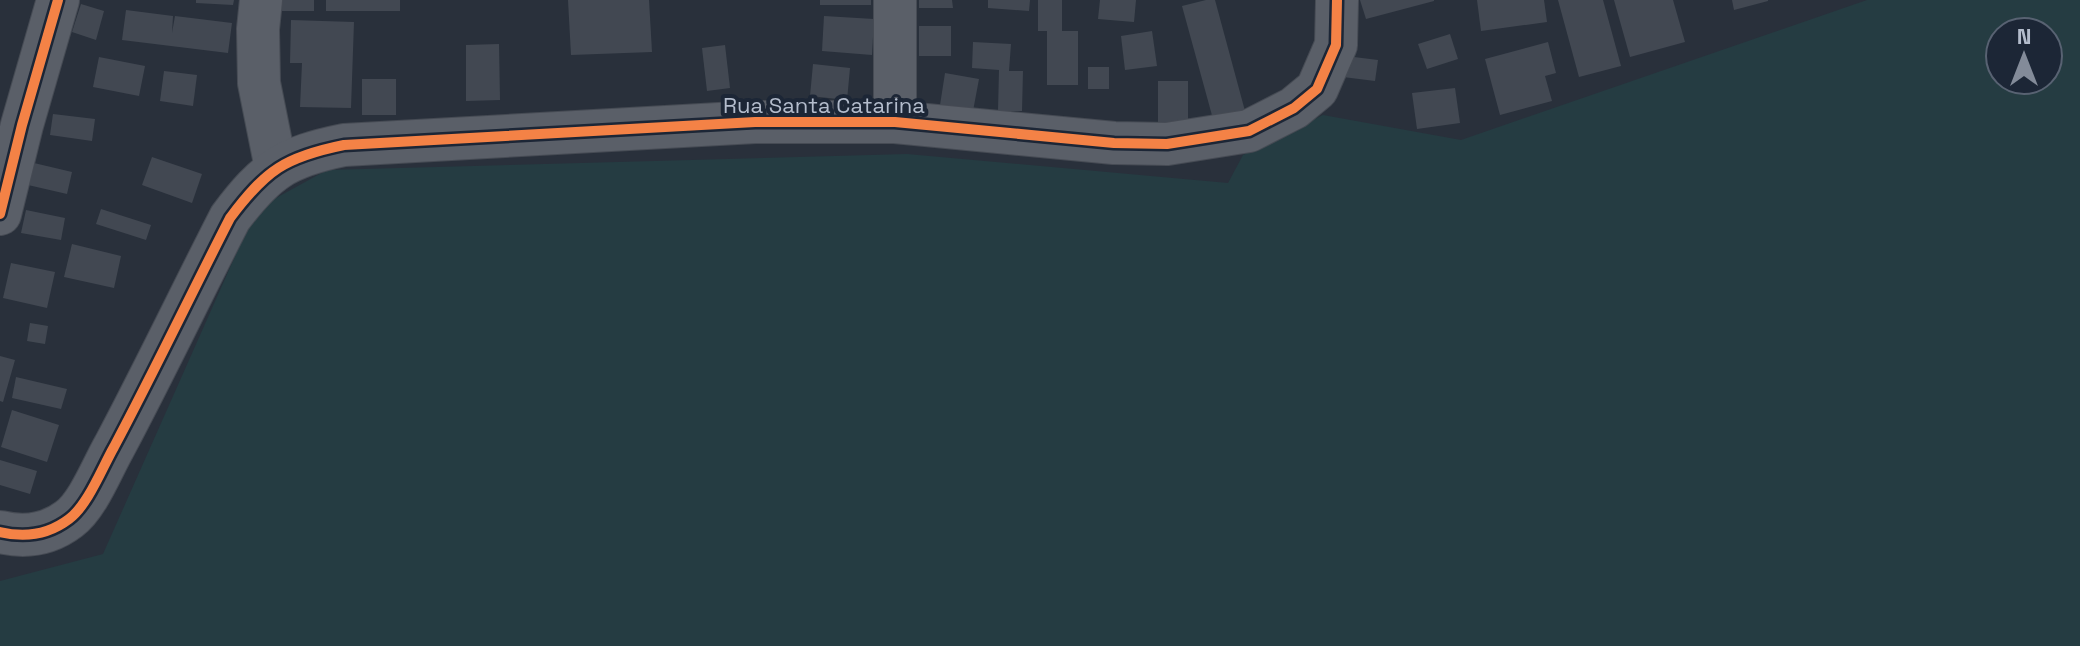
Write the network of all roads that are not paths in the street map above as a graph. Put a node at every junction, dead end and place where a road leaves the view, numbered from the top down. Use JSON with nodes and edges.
{"nodes":[{"id":1,"x":58,"y":0,"type":"edge"},
{"id":2,"x":261,"y":0,"type":"edge"},
{"id":3,"x":895,"y":0,"type":"edge"},
{"id":4,"x":1337,"y":0,"type":"edge"},
{"id":5,"x":895,"y":122,"type":"junction"},
{"id":6,"x":276,"y":168,"type":"junction"},
{"id":7,"x":0,"y":214,"type":"edge"},
{"id":8,"x":0,"y":532,"type":"edge"}],
"edges":[{"from":1,"to":7,"type":"street"},
{"from":2,"to":6,"type":"street"},
{"from":3,"to":5,"type":"street"},
{"from":4,"to":5,"type":"street","name":"Rua Santa Catarina"},
{"from":5,"to":6,"type":"street","name":"Rua Santa Catarina"},
{"from":6,"to":8,"type":"street","name":"Rua Santa Catarina"}]}
